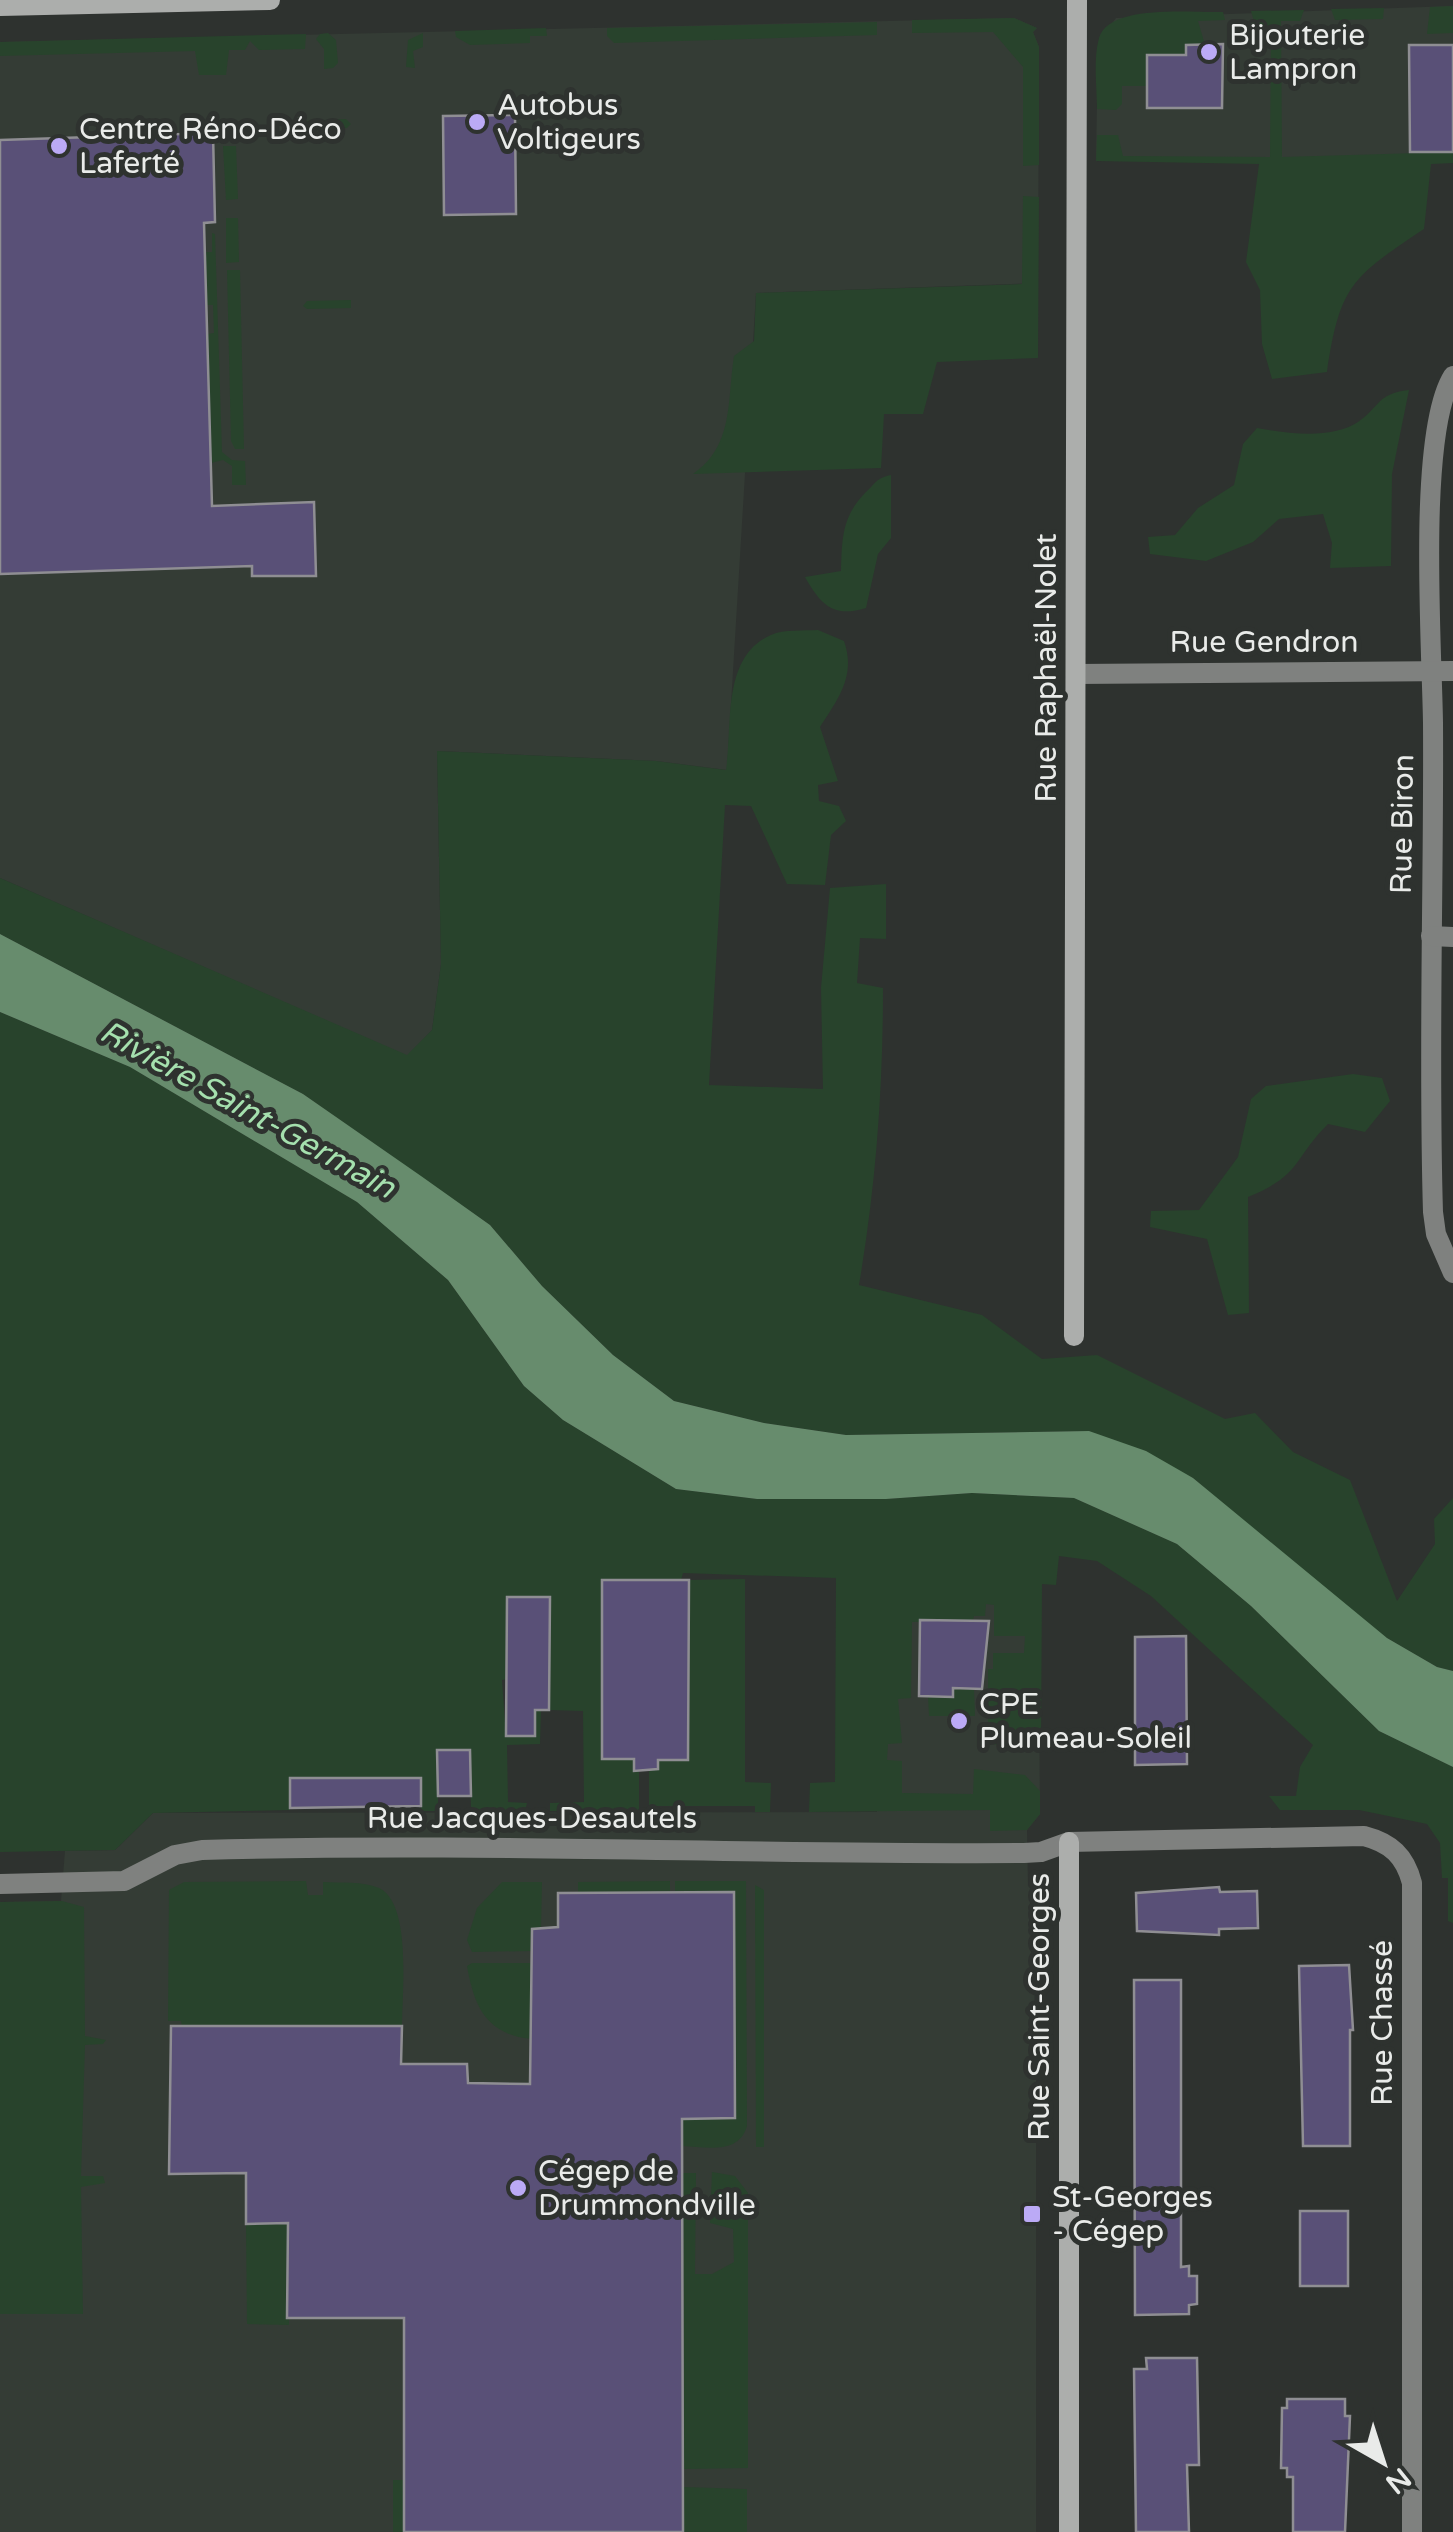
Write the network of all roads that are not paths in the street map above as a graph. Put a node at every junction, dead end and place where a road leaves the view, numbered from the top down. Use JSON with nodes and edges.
{"nodes":[{"id":1,"x":270,"y":0,"type":"edge"},
{"id":2,"x":1077,"y":0,"type":"edge"},
{"id":3,"x":0,"y":6,"type":"edge"},
{"id":4,"x":1453,"y":376,"type":"edge"},
{"id":5,"x":1442,"y":671,"type":"edge"},
{"id":6,"x":1076,"y":674,"type":"junction"},
{"id":7,"x":1431,"y":936,"type":"junction"},
{"id":8,"x":1453,"y":937,"type":"edge"},
{"id":9,"x":1453,"y":1273,"type":"edge"},
{"id":10,"x":1074,"y":1336,"type":"dead end"},
{"id":11,"x":1068,"y":1842,"type":"junction"},
{"id":12,"x":0,"y":1884,"type":"edge"},
{"id":13,"x":1069,"y":2532,"type":"edge"},
{"id":14,"x":1412,"y":2532,"type":"edge"}],
"edges":[{"from":1,"to":3,"type":"street"},
{"from":2,"to":6,"type":"street","name":"Rue Raphaël-Nolet"},
{"from":4,"to":5,"type":"street","name":"Rue Biron"},
{"from":5,"to":6,"type":"street","name":"Rue Gendron"},
{"from":5,"to":7,"type":"street","name":"Rue Biron"},
{"from":6,"to":10,"type":"street","name":"Rue Raphaël-Nolet"},
{"from":7,"to":8,"type":"street"},
{"from":7,"to":9,"type":"street","name":"Rue Biron"},
{"from":11,"to":12,"type":"street","name":"Rue Jacques-Desautels"},
{"from":11,"to":13,"type":"street","name":"Rue Saint-Georges"},
{"from":11,"to":14,"type":"street","name":"Rue Chassé"}]}
